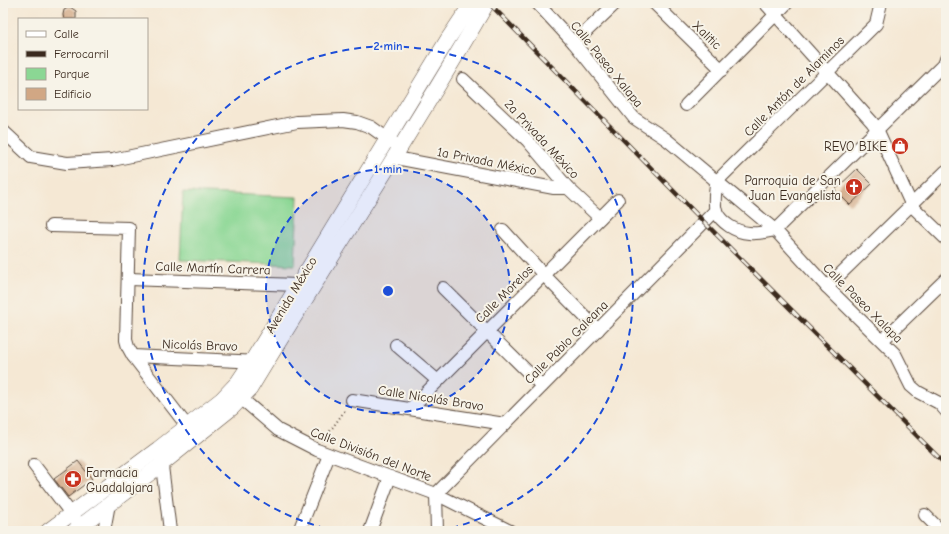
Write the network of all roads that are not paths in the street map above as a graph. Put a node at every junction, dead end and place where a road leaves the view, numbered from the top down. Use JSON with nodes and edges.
{"nodes":[{"id":1,"x":472,"y":3,"type":"edge"},
{"id":2,"x":487,"y":3,"type":"edge"},
{"id":3,"x":537,"y":3,"type":"edge"},
{"id":4,"x":616,"y":3,"type":"edge"},
{"id":5,"x":654,"y":3,"type":"edge"},
{"id":6,"x":765,"y":3,"type":"edge"},
{"id":7,"x":787,"y":3,"type":"edge"},
{"id":8,"x":881,"y":3,"type":"edge"},
{"id":9,"x":775,"y":16,"type":"junction"},
{"id":10,"x":448,"y":39,"type":"junction"},
{"id":11,"x":574,"y":43,"type":"junction"},
{"id":12,"x":461,"y":49,"type":"junction"},
{"id":13,"x":946,"y":59,"type":"edge"},
{"id":14,"x":722,"y":70,"type":"junction"},
{"id":15,"x":827,"y":73,"type":"junction"},
{"id":16,"x":463,"y":79,"type":"dead end"},
{"id":17,"x":686,"y":105,"type":"dead end"},
{"id":18,"x":877,"y":129,"type":"junction"},
{"id":19,"x":3,"y":131,"type":"edge"},
{"id":20,"x":387,"y":138,"type":"junction"},
{"id":21,"x":401,"y":154,"type":"junction"},
{"id":22,"x":946,"y":171,"type":"edge"},
{"id":23,"x":716,"y":182,"type":"junction"},
{"id":24,"x":568,"y":188,"type":"junction"},
{"id":25,"x":618,"y":200,"type":"dead end"},
{"id":26,"x":912,"y":206,"type":"junction"},
{"id":27,"x":716,"y":210,"type":"junction"},
{"id":28,"x":600,"y":218,"type":"junction"},
{"id":29,"x":51,"y":226,"type":"dead end"},
{"id":30,"x":503,"y":230,"type":"dead end"},
{"id":31,"x":774,"y":230,"type":"junction"},
{"id":32,"x":946,"y":239,"type":"edge"},
{"id":33,"x":544,"y":274,"type":"junction"},
{"id":34,"x":129,"y":279,"type":"junction"},
{"id":35,"x":946,"y":279,"type":"edge"},
{"id":36,"x":297,"y":285,"type":"junction"},
{"id":37,"x":827,"y":287,"type":"junction"},
{"id":38,"x":443,"y":288,"type":"dead end"},
{"id":39,"x":598,"y":330,"type":"junction"},
{"id":40,"x":488,"y":331,"type":"junction"},
{"id":41,"x":882,"y":340,"type":"junction"},
{"id":42,"x":396,"y":345,"type":"dead end"},
{"id":43,"x":133,"y":356,"type":"junction"},
{"id":44,"x":259,"y":362,"type":"junction"},
{"id":45,"x":438,"y":381,"type":"junction"},
{"id":46,"x":542,"y":386,"type":"junction"},
{"id":47,"x":236,"y":394,"type":"junction"},
{"id":48,"x":352,"y":400,"type":"road end"},
{"id":49,"x":944,"y":403,"type":"edge"},
{"id":50,"x":411,"y":408,"type":"junction"},
{"id":51,"x":505,"y":424,"type":"junction"},
{"id":52,"x":187,"y":426,"type":"junction"},
{"id":53,"x":158,"y":449,"type":"junction"},
{"id":54,"x":329,"y":454,"type":"junction"},
{"id":55,"x":162,"y":464,"type":"junction"},
{"id":56,"x":34,"y":465,"type":"dead end"},
{"id":57,"x":390,"y":477,"type":"junction"},
{"id":58,"x":436,"y":494,"type":"junction"},
{"id":59,"x":109,"y":504,"type":"junction"},
{"id":60,"x":71,"y":514,"type":"junction"},
{"id":61,"x":925,"y":515,"type":"dead end"},
{"id":62,"x":77,"y":528,"type":"edge"},
{"id":63,"x":48,"y":531,"type":"edge"},
{"id":64,"x":104,"y":531,"type":"edge"},
{"id":65,"x":170,"y":531,"type":"edge"},
{"id":66,"x":299,"y":531,"type":"edge"},
{"id":67,"x":370,"y":531,"type":"edge"},
{"id":68,"x":437,"y":531,"type":"edge"},
{"id":69,"x":510,"y":531,"type":"edge"},
{"id":70,"x":941,"y":531,"type":"edge"}],
"edges":[{"from":1,"to":10,"type":"main road","name":"Avenida México"},
{"from":2,"to":12,"type":"main road","name":"Avenida México"},
{"from":3,"to":11,"type":"street","name":"Calle Paseo Xalapa"},
{"from":4,"to":11,"type":"street"},
{"from":5,"to":14,"type":"street","name":"Xalitic"},
{"from":6,"to":9,"type":"street"},
{"from":7,"to":9,"type":"street"},
{"from":8,"to":15,"type":"street","name":"Calle Antón de Alaminos"},
{"from":9,"to":14,"type":"street"},
{"from":9,"to":15,"type":"street"},
{"from":10,"to":12,"type":"main road"},
{"from":10,"to":20,"type":"main road","name":"Avenida México"},
{"from":11,"to":23,"type":"street","name":"Calle Paseo Xalapa"},
{"from":12,"to":21,"type":"main road","name":"Avenida México"},
{"from":13,"to":18,"type":"street"},
{"from":14,"to":17,"type":"street"},
{"from":15,"to":18,"type":"street"},
{"from":15,"to":23,"type":"street","name":"Calle Antón de Alaminos"},
{"from":16,"to":24,"type":"street","name":"2a Privada México"},
{"from":18,"to":26,"type":"street"},
{"from":18,"to":31,"type":"street"},
{"from":19,"to":20,"type":"street"},
{"from":20,"to":21,"type":"street"},
{"from":20,"to":36,"type":"main road","name":"Avenida México"},
{"from":21,"to":24,"type":"street","name":"1a Privada México"},
{"from":21,"to":44,"type":"main road","name":"Avenida México"},
{"from":22,"to":26,"type":"street"},
{"from":23,"to":27,"type":"street"},
{"from":23,"to":31,"type":"street","name":"Calle Paseo Xalapa"},
{"from":24,"to":28,"type":"street","name":"2a Privada México"},
{"from":25,"to":28,"type":"street","name":"Calle Morelos"},
{"from":26,"to":32,"type":"street"},
{"from":26,"to":37,"type":"street"},
{"from":27,"to":31,"type":"street"},
{"from":27,"to":39,"type":"street","name":"Calle Pablo Galeana"},
{"from":28,"to":33,"type":"street","name":"Calle Morelos"},
{"from":29,"to":34,"type":"street"},
{"from":30,"to":33,"type":"street"},
{"from":31,"to":37,"type":"street","name":"Calle Paseo Xalapa"},
{"from":33,"to":39,"type":"street"},
{"from":33,"to":40,"type":"street","name":"Calle Morelos"},
{"from":34,"to":36,"type":"street","name":"Calle Martín Carrera"},
{"from":34,"to":43,"type":"street"},
{"from":35,"to":41,"type":"street"},
{"from":36,"to":44,"type":"main road","name":"Avenida México"},
{"from":37,"to":41,"type":"street","name":"Calle Paseo Xalapa"},
{"from":38,"to":40,"type":"street"},
{"from":39,"to":46,"type":"street","name":"Calle Pablo Galeana"},
{"from":40,"to":45,"type":"street","name":"Calle Morelos"},
{"from":40,"to":46,"type":"street"},
{"from":41,"to":49,"type":"street","name":"Calle Paseo Xalapa"},
{"from":42,"to":45,"type":"street"},
{"from":43,"to":44,"type":"street","name":"Nicolás Bravo"},
{"from":43,"to":52,"type":"street"},
{"from":44,"to":47,"type":"main road","name":"Avenida México"},
{"from":45,"to":50,"type":"street","name":"Calle Morelos"},
{"from":46,"to":51,"type":"street","name":"Calle Pablo Galeana"},
{"from":47,"to":52,"type":"main road","name":"Avenida México"},
{"from":47,"to":54,"type":"street","name":"Calle División del Norte"},
{"from":47,"to":55,"type":"main road","name":"Avenida México"},
{"from":48,"to":50,"type":"street","name":"Calle Nicolás Bravo"},
{"from":50,"to":51,"type":"street","name":"Calle Nicolás Bravo"},
{"from":51,"to":58,"type":"street","name":"Calle Pablo Galeana"},
{"from":52,"to":53,"type":"main road","name":"Avenida México"},
{"from":53,"to":55,"type":"street"},
{"from":53,"to":60,"type":"main road","name":"Avenida México"},
{"from":54,"to":57,"type":"street","name":"Calle División del Norte"},
{"from":54,"to":66,"type":"street"},
{"from":55,"to":59,"type":"main road","name":"Avenida México"},
{"from":55,"to":65,"type":"street"},
{"from":56,"to":60,"type":"street"},
{"from":57,"to":58,"type":"street","name":"Calle División del Norte"},
{"from":57,"to":67,"type":"street"},
{"from":58,"to":68,"type":"street"},
{"from":58,"to":69,"type":"street","name":"Calle División del Norte"},
{"from":59,"to":62,"type":"main road","name":"Avenida México"},
{"from":59,"to":64,"type":"street"},
{"from":60,"to":62,"type":"street"},
{"from":60,"to":63,"type":"main road","name":"Avenida México"},
{"from":61,"to":70,"type":"street"}]}
